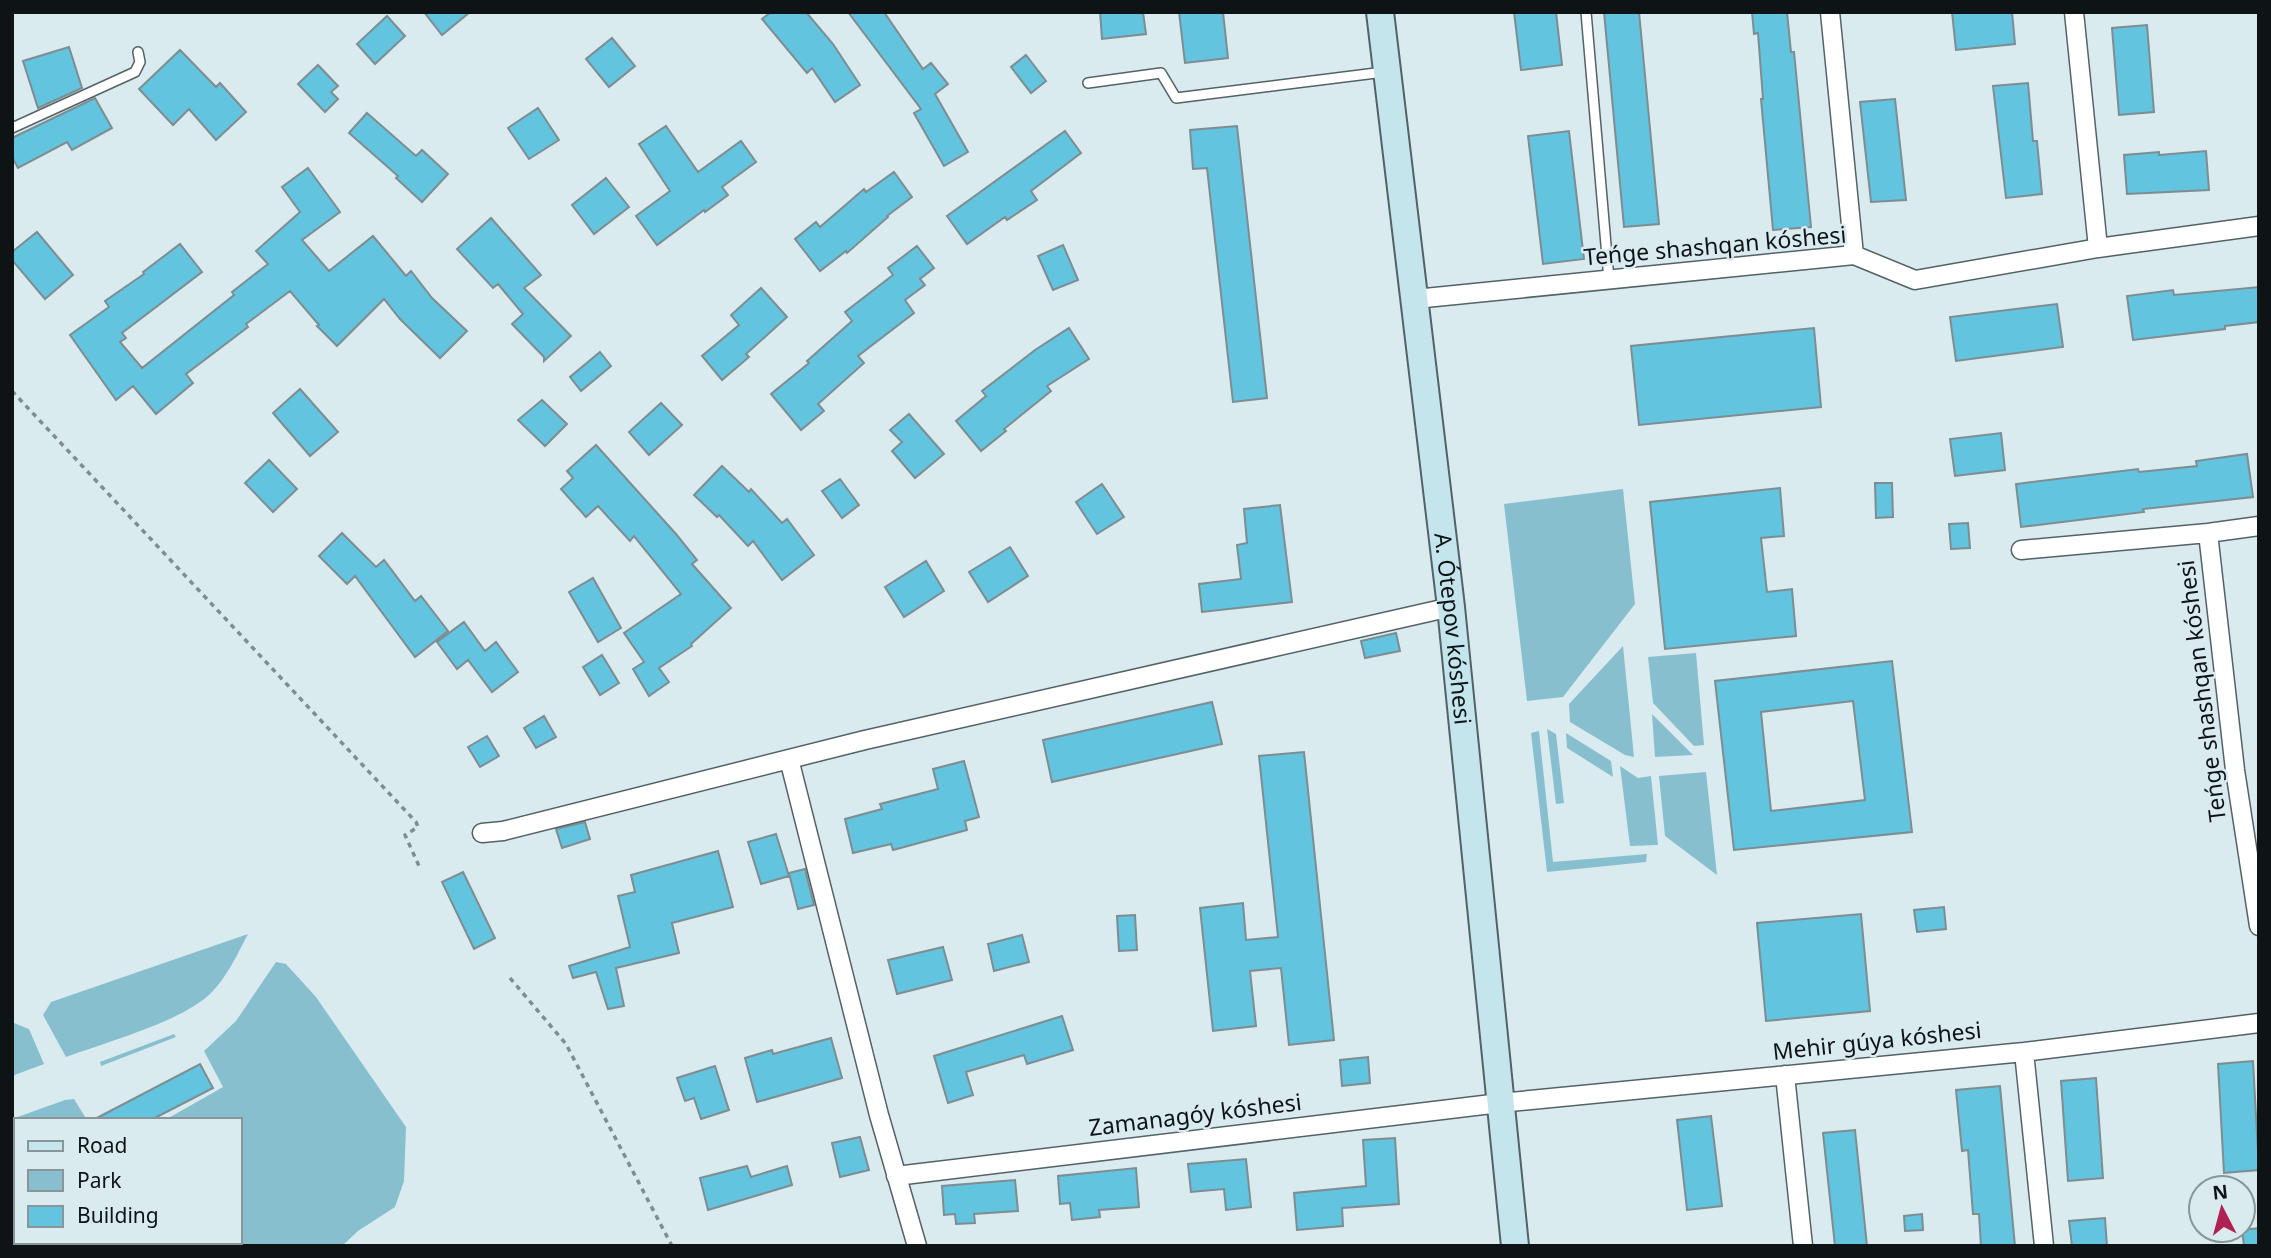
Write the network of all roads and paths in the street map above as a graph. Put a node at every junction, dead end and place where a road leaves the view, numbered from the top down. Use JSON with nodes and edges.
{"nodes":[{"id":1,"x":1380,"y":12,"type":"edge"},
{"id":2,"x":1586,"y":12,"type":"edge"},
{"id":3,"x":1830,"y":12,"type":"edge"},
{"id":4,"x":2074,"y":12,"type":"edge"},
{"id":5,"x":138,"y":52,"type":"dead end"},
{"id":6,"x":1387,"y":72,"type":"junction"},
{"id":7,"x":1088,"y":83,"type":"dead end"},
{"id":8,"x":12,"y":128,"type":"edge"},
{"id":9,"x":2259,"y":226,"type":"edge"},
{"id":10,"x":2098,"y":248,"type":"junction"},
{"id":11,"x":1854,"y":255,"type":"junction"},
{"id":12,"x":1609,"y":280,"type":"junction"},
{"id":13,"x":1415,"y":299,"type":"junction"},
{"id":14,"x":12,"y":391,"type":"edge"},
{"id":15,"x":2259,"y":526,"type":"edge"},
{"id":16,"x":2208,"y":533,"type":"junction"},
{"id":17,"x":2021,"y":550,"type":"dead end"},
{"id":18,"x":1451,"y":607,"type":"junction"},
{"id":19,"x":789,"y":759,"type":"junction"},
{"id":20,"x":482,"y":833,"type":"dead end"},
{"id":21,"x":419,"y":866,"type":"dead end"},
{"id":22,"x":2259,"y":926,"type":"edge"},
{"id":23,"x":510,"y":978,"type":"dead end"},
{"id":24,"x":2259,"y":1023,"type":"edge"},
{"id":25,"x":2024,"y":1052,"type":"junction"},
{"id":26,"x":1785,"y":1075,"type":"junction"},
{"id":27,"x":1500,"y":1103,"type":"junction"},
{"id":28,"x":896,"y":1176,"type":"junction"},
{"id":29,"x":672,"y":1246,"type":"edge"},
{"id":30,"x":917,"y":1246,"type":"edge"},
{"id":31,"x":1516,"y":1246,"type":"edge"},
{"id":32,"x":1803,"y":1246,"type":"edge"},
{"id":33,"x":2045,"y":1246,"type":"edge"}],
"edges":[{"from":1,"to":6,"type":"main road","name":"A. Ótepov kóshesi"},
{"from":2,"to":12,"type":"lane"},
{"from":3,"to":11,"type":"street"},
{"from":4,"to":10,"type":"street"},
{"from":5,"to":8,"type":"lane"},
{"from":6,"to":7,"type":"lane"},
{"from":6,"to":13,"type":"main road","name":"A. Ótepov kóshesi"},
{"from":9,"to":10,"type":"street","name":"Teńge shashqan kóshesi"},
{"from":10,"to":11,"type":"street","name":"Teńge shashqan kóshesi"},
{"from":11,"to":12,"type":"street","name":"Teńge shashqan kóshesi"},
{"from":12,"to":13,"type":"street","name":"Teńge shashqan kóshesi"},
{"from":13,"to":18,"type":"main road","name":"A. Ótepov kóshesi"},
{"from":14,"to":21,"type":"path"},
{"from":15,"to":16,"type":"street","name":"Teńge shashqan kóshesi"},
{"from":16,"to":17,"type":"street","name":"Teńge shashqan kóshesi"},
{"from":16,"to":22,"type":"street","name":"Teńge shashqan kóshesi"},
{"from":18,"to":19,"type":"street"},
{"from":18,"to":27,"type":"main road","name":"A. Ótepov kóshesi"},
{"from":19,"to":20,"type":"street"},
{"from":19,"to":28,"type":"street"},
{"from":23,"to":29,"type":"path"},
{"from":24,"to":25,"type":"street","name":"Mehir gúyа kóshesi"},
{"from":25,"to":26,"type":"street","name":"Mehir gúyа kóshesi"},
{"from":25,"to":33,"type":"street"},
{"from":26,"to":27,"type":"street","name":"Mehir gúyа kóshesi"},
{"from":26,"to":32,"type":"street"},
{"from":27,"to":28,"type":"street","name":"Zamanagóy kóshesi"},
{"from":27,"to":31,"type":"main road","name":"A. Ótepov kóshesi"},
{"from":28,"to":30,"type":"street"}]}
